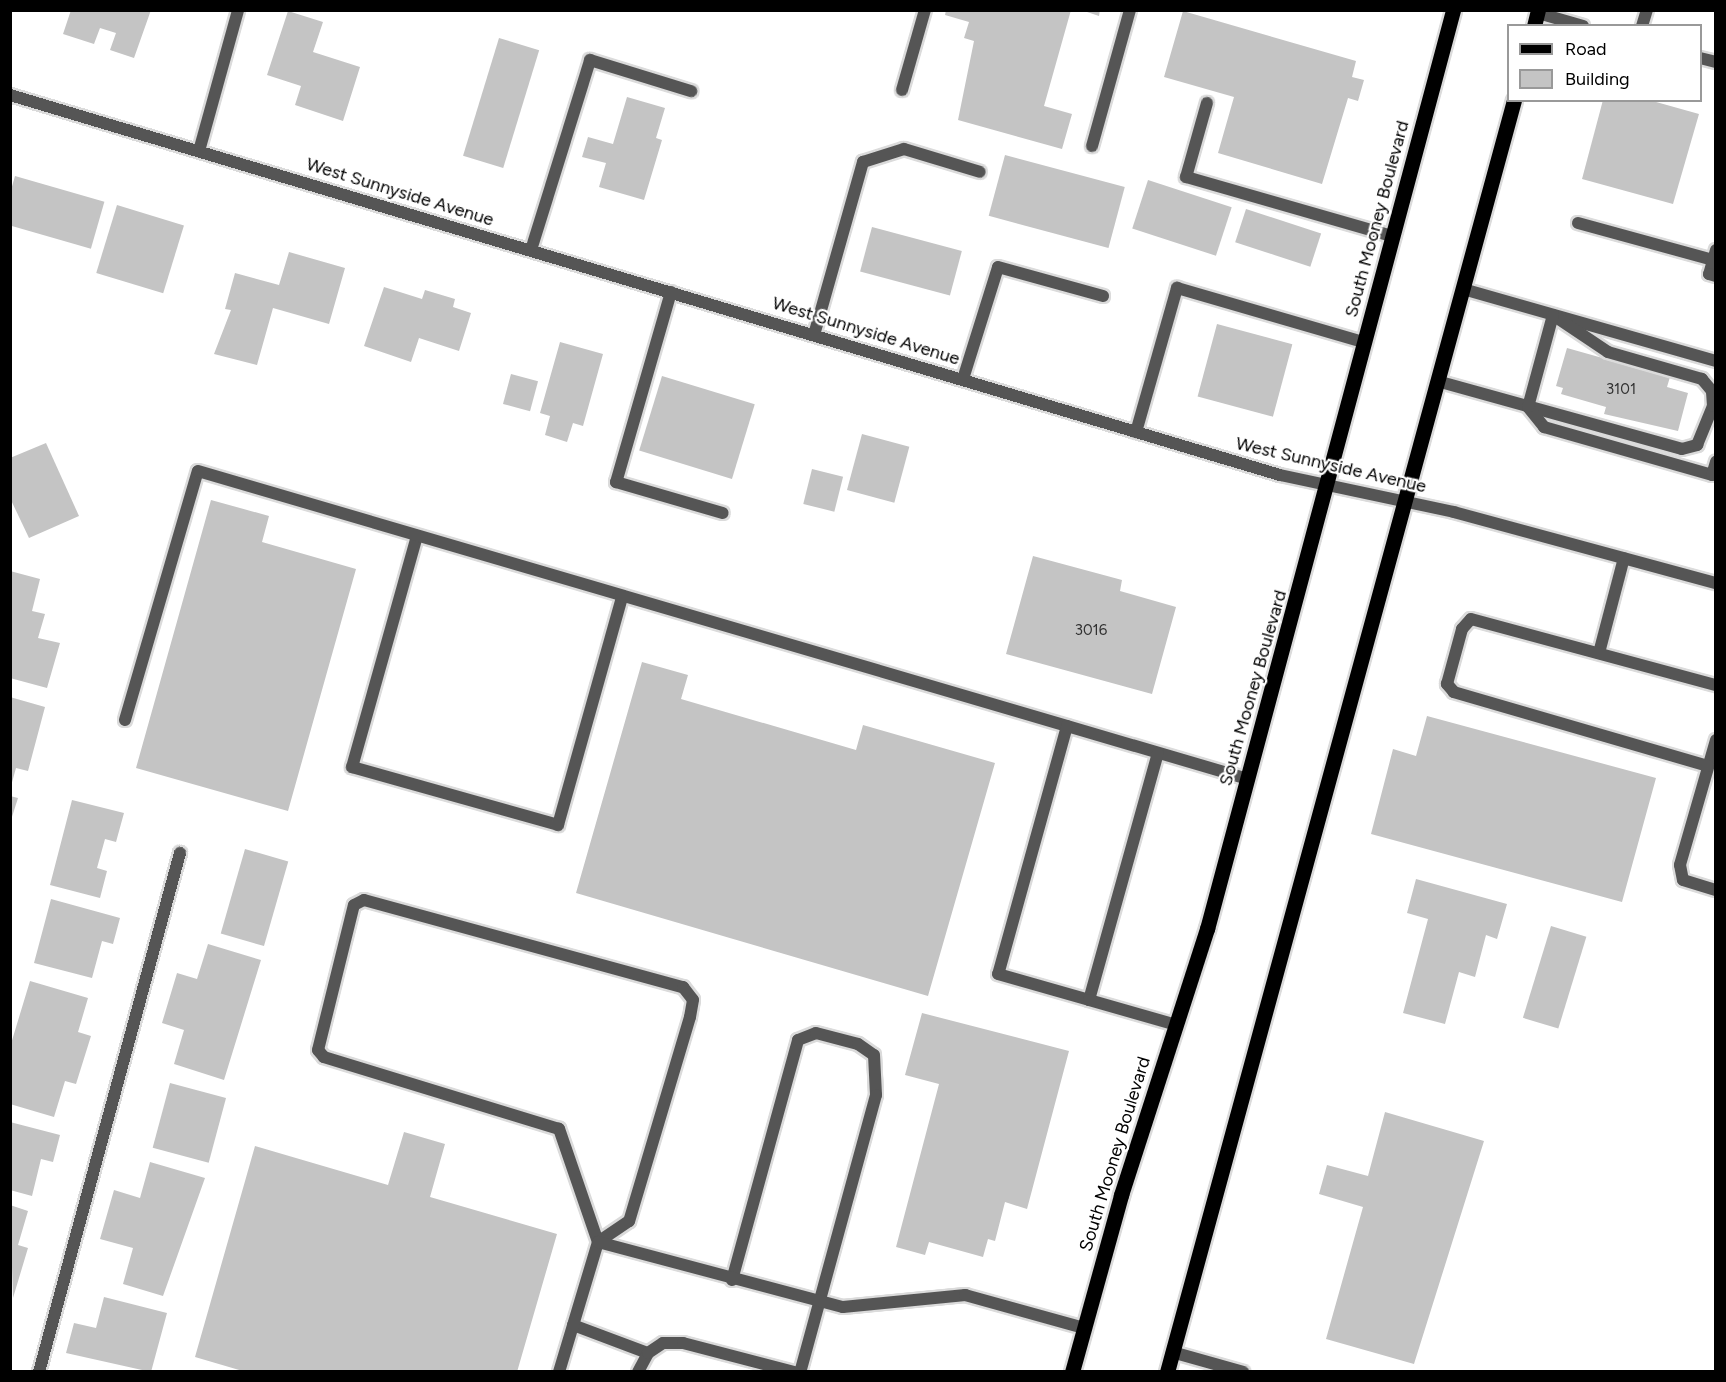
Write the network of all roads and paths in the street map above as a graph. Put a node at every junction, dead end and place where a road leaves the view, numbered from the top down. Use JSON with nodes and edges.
{"nodes":[{"id":1,"x":238,"y":10,"type":"edge"},
{"id":2,"x":925,"y":10,"type":"edge"},
{"id":3,"x":1130,"y":10,"type":"edge"},
{"id":4,"x":1450,"y":11,"type":"edge"},
{"id":5,"x":1537,"y":16,"type":"edge"},
{"id":6,"x":1574,"y":24,"type":"edge"},
{"id":7,"x":902,"y":90,"type":"dead end"},
{"id":8,"x":691,"y":91,"type":"dead end"},
{"id":9,"x":10,"y":95,"type":"edge"},
{"id":10,"x":1513,"y":102,"type":"edge"},
{"id":11,"x":1207,"y":103,"type":"dead end"},
{"id":12,"x":1092,"y":146,"type":"dead end"},
{"id":13,"x":199,"y":151,"type":"junction"},
{"id":14,"x":980,"y":172,"type":"dead end"},
{"id":15,"x":1578,"y":223,"type":"dead end"},
{"id":16,"x":1392,"y":236,"type":"junction"},
{"id":17,"x":531,"y":250,"type":"junction"},
{"id":18,"x":1714,"y":255,"type":"edge"},
{"id":19,"x":1716,"y":276,"type":"edge"},
{"id":20,"x":1463,"y":289,"type":"junction"},
{"id":21,"x":671,"y":292,"type":"junction"},
{"id":22,"x":1103,"y":296,"type":"dead end"},
{"id":23,"x":1553,"y":315,"type":"junction"},
{"id":24,"x":814,"y":334,"type":"junction"},
{"id":25,"x":1363,"y":342,"type":"junction"},
{"id":26,"x":1716,"y":361,"type":"edge"},
{"id":27,"x":963,"y":379,"type":"junction"},
{"id":28,"x":1437,"y":381,"type":"junction"},
{"id":29,"x":1528,"y":407,"type":"junction"},
{"id":30,"x":1136,"y":432,"type":"junction"},
{"id":31,"x":1716,"y":462,"type":"edge"},
{"id":32,"x":1326,"y":486,"type":"junction"},
{"id":33,"x":1404,"y":501,"type":"junction"},
{"id":34,"x":723,"y":513,"type":"dead end"},
{"id":35,"x":417,"y":536,"type":"junction"},
{"id":36,"x":1624,"y":558,"type":"junction"},
{"id":37,"x":1716,"y":583,"type":"edge"},
{"id":38,"x":622,"y":597,"type":"junction"},
{"id":39,"x":1599,"y":653,"type":"junction"},
{"id":40,"x":1716,"y":685,"type":"edge"},
{"id":41,"x":125,"y":720,"type":"dead end"},
{"id":42,"x":1067,"y":726,"type":"junction"},
{"id":43,"x":1716,"y":740,"type":"edge"},
{"id":44,"x":1158,"y":753,"type":"junction"},
{"id":45,"x":1708,"y":766,"type":"junction"},
{"id":46,"x":1248,"y":779,"type":"junction"},
{"id":47,"x":180,"y":853,"type":"dead end"},
{"id":48,"x":1716,"y":890,"type":"edge"},
{"id":49,"x":1089,"y":999,"type":"junction"},
{"id":50,"x":1176,"y":1025,"type":"junction"},
{"id":51,"x":598,"y":1242,"type":"junction"},
{"id":52,"x":732,"y":1280,"type":"junction"},
{"id":53,"x":819,"y":1302,"type":"junction"},
{"id":54,"x":573,"y":1325,"type":"junction"},
{"id":55,"x":1084,"y":1328,"type":"junction"},
{"id":56,"x":1172,"y":1352,"type":"junction"},
{"id":57,"x":648,"y":1353,"type":"junction"},
{"id":58,"x":39,"y":1371,"type":"edge"},
{"id":59,"x":560,"y":1371,"type":"edge"},
{"id":60,"x":638,"y":1371,"type":"edge"},
{"id":61,"x":794,"y":1371,"type":"edge"},
{"id":62,"x":800,"y":1371,"type":"edge"},
{"id":63,"x":1072,"y":1371,"type":"edge"},
{"id":64,"x":1167,"y":1371,"type":"edge"},
{"id":65,"x":1243,"y":1371,"type":"edge"}],
"edges":[{"from":1,"to":13,"type":"street"},
{"from":2,"to":7,"type":"street"},
{"from":3,"to":12,"type":"street"},
{"from":4,"to":16,"type":"main road","name":"South Mooney Boulevard"},
{"from":5,"to":6,"type":"street"},
{"from":8,"to":17,"type":"street"},
{"from":9,"to":13,"type":"street","name":"West Sunnyside Avenue"},
{"from":10,"to":20,"type":"main road"},
{"from":11,"to":16,"type":"street"},
{"from":13,"to":17,"type":"street","name":"West Sunnyside Avenue"},
{"from":14,"to":24,"type":"street"},
{"from":15,"to":18,"type":"street"},
{"from":16,"to":25,"type":"main road","name":"South Mooney Boulevard"},
{"from":17,"to":21,"type":"street","name":"West Sunnyside Avenue"},
{"from":18,"to":19,"type":"street"},
{"from":20,"to":23,"type":"street"},
{"from":20,"to":28,"type":"main road"},
{"from":21,"to":24,"type":"street","name":"West Sunnyside Avenue"},
{"from":21,"to":34,"type":"street"},
{"from":22,"to":27,"type":"street"},
{"from":23,"to":26,"type":"street"},
{"from":23,"to":29,"type":"street"},
{"from":23,"to":29,"type":"street"},
{"from":24,"to":27,"type":"street","name":"West Sunnyside Avenue"},
{"from":25,"to":30,"type":"street"},
{"from":25,"to":32,"type":"main road","name":"South Mooney Boulevard"},
{"from":27,"to":30,"type":"street","name":"West Sunnyside Avenue"},
{"from":28,"to":29,"type":"street"},
{"from":28,"to":33,"type":"main road"},
{"from":29,"to":31,"type":"street"},
{"from":30,"to":32,"type":"street","name":"West Sunnyside Avenue"},
{"from":32,"to":33,"type":"street","name":"West Sunnyside Avenue"},
{"from":32,"to":46,"type":"main road","name":"South Mooney Boulevard"},
{"from":33,"to":36,"type":"street","name":"West Sunnyside Avenue"},
{"from":33,"to":56,"type":"main road"},
{"from":35,"to":38,"type":"street"},
{"from":35,"to":38,"type":"street"},
{"from":35,"to":41,"type":"street"},
{"from":36,"to":37,"type":"street","name":"West Sunnyside Avenue"},
{"from":36,"to":39,"type":"street"},
{"from":38,"to":42,"type":"street"},
{"from":39,"to":40,"type":"street"},
{"from":39,"to":45,"type":"street"},
{"from":42,"to":44,"type":"street"},
{"from":42,"to":49,"type":"street"},
{"from":43,"to":45,"type":"street"},
{"from":44,"to":46,"type":"street"},
{"from":44,"to":49,"type":"street"},
{"from":45,"to":48,"type":"street"},
{"from":46,"to":50,"type":"main road","name":"South Mooney Boulevard"},
{"from":47,"to":58,"type":"street"},
{"from":49,"to":50,"type":"street"},
{"from":50,"to":55,"type":"main road","name":"South Mooney Boulevard"},
{"from":51,"to":51,"type":"street"},
{"from":51,"to":52,"type":"street"},
{"from":51,"to":54,"type":"street"},
{"from":52,"to":53,"type":"street"},
{"from":52,"to":53,"type":"street"},
{"from":53,"to":55,"type":"street"},
{"from":53,"to":62,"type":"street"},
{"from":54,"to":57,"type":"street"},
{"from":54,"to":59,"type":"street"},
{"from":55,"to":63,"type":"main road","name":"South Mooney Boulevard"},
{"from":56,"to":64,"type":"main road"},
{"from":56,"to":65,"type":"street"},
{"from":57,"to":60,"type":"street"},
{"from":57,"to":61,"type":"street"}]}
